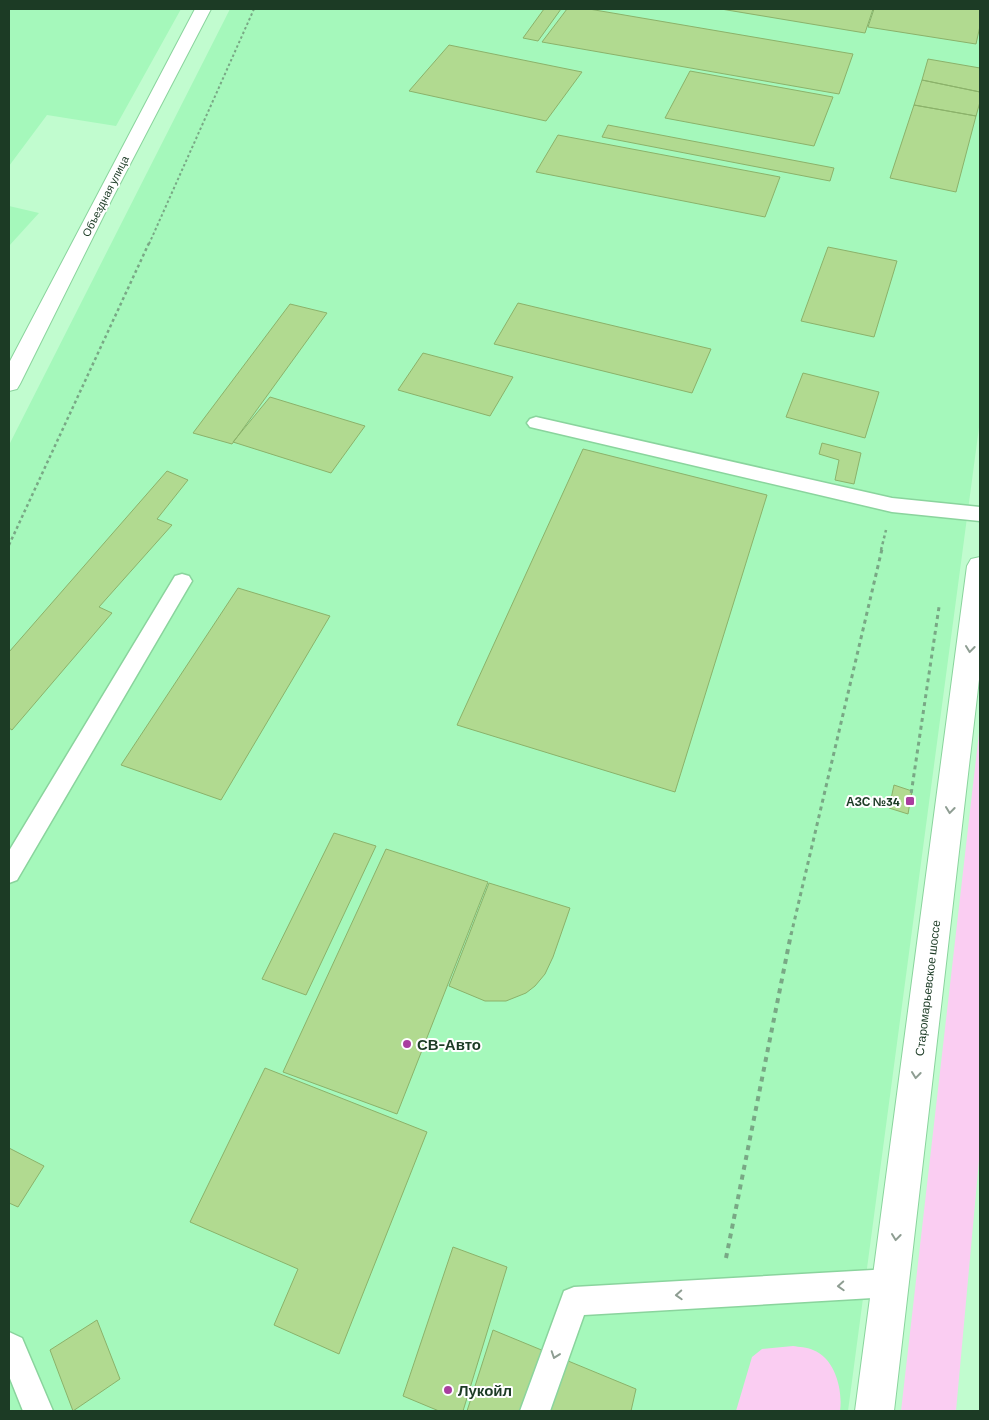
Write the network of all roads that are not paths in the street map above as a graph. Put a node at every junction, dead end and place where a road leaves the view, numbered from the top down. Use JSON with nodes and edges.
{"nodes":[{"id":1,"x":203,"y":9,"type":"edge"},
{"id":2,"x":9,"y":384,"type":"edge"},
{"id":3,"x":536,"y":423,"type":"dead end"},
{"id":4,"x":980,"y":514,"type":"edge"},
{"id":5,"x":980,"y":566,"type":"edge"},
{"id":6,"x":182,"y":581,"type":"dead end"},
{"id":7,"x":9,"y":872,"type":"edge"},
{"id":8,"x":890,"y":1283,"type":"junction"},
{"id":9,"x":9,"y":1347,"type":"edge"},
{"id":10,"x":38,"y":1411,"type":"edge"},
{"id":11,"x":535,"y":1411,"type":"edge"},
{"id":12,"x":874,"y":1411,"type":"edge"}],
"edges":[{"from":1,"to":2,"type":"main road","name":"Объездная улица"},
{"from":3,"to":4,"type":"lane"},
{"from":5,"to":8,"type":"main road","name":"Старомарьевское шоссе","one_way":true},
{"from":6,"to":7,"type":"lane"},
{"from":8,"to":11,"type":"lane","one_way":true},
{"from":8,"to":12,"type":"main road","name":"Старомарьевское шоссе"},
{"from":9,"to":10,"type":"lane"}]}
